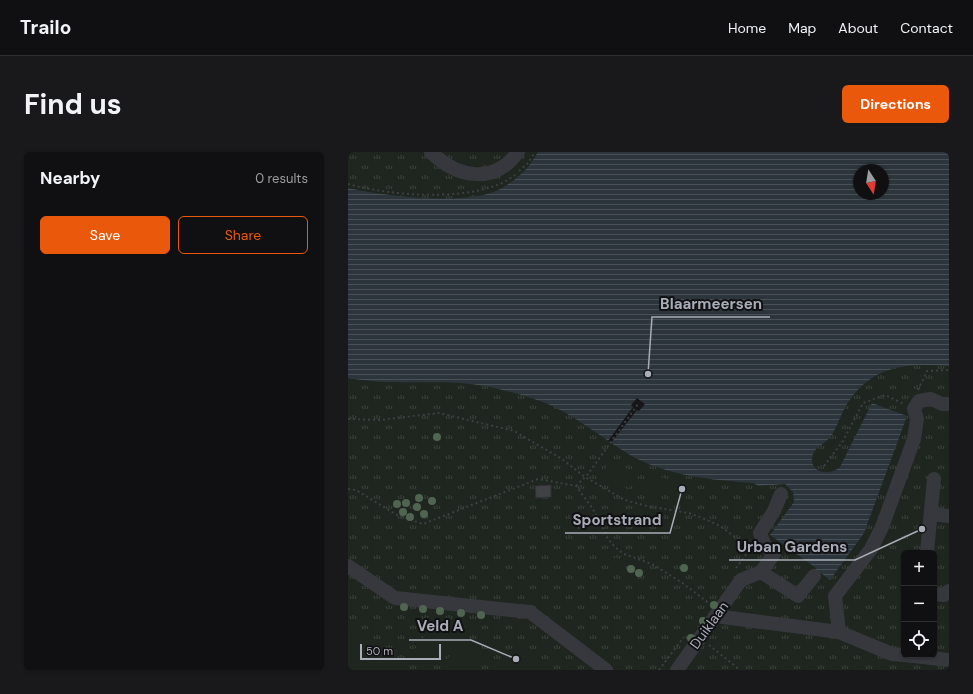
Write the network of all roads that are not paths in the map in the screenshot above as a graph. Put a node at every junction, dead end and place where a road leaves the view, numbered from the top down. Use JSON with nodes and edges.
{"nodes":[{"id":1,"x":431,"y":152,"type":"edge"},
{"id":2,"x":518,"y":152,"type":"edge"},
{"id":3,"x":949,"y":404,"type":"edge"},
{"id":4,"x":934,"y":479,"type":"dead end"},
{"id":5,"x":781,"y":494,"type":"dead end"},
{"id":6,"x":931,"y":514,"type":"junction"},
{"id":7,"x":949,"y":516,"type":"edge"},
{"id":8,"x":927,"y":550,"type":"edge"},
{"id":9,"x":348,"y":566,"type":"edge"},
{"id":10,"x":765,"y":566,"type":"junction"},
{"id":11,"x":814,"y":576,"type":"dead end"},
{"id":12,"x":949,"y":591,"type":"edge"},
{"id":13,"x":937,"y":594,"type":"edge"},
{"id":14,"x":715,"y":616,"type":"junction"},
{"id":15,"x":839,"y":632,"type":"junction"},
{"id":16,"x":901,"y":655,"type":"edge"},
{"id":17,"x":931,"y":658,"type":"edge"},
{"id":18,"x":949,"y":660,"type":"edge"},
{"id":19,"x":606,"y":670,"type":"edge"},
{"id":20,"x":677,"y":670,"type":"edge"}],
"edges":[{"from":1,"to":2,"type":"street"},
{"from":3,"to":15,"type":"street"},
{"from":4,"to":6,"type":"street"},
{"from":5,"to":10,"type":"street"},
{"from":6,"to":7,"type":"street"},
{"from":6,"to":8,"type":"street"},
{"from":9,"to":19,"type":"street"},
{"from":10,"to":11,"type":"street"},
{"from":10,"to":14,"type":"street","name":"Duiklaan"},
{"from":12,"to":13,"type":"street"},
{"from":14,"to":15,"type":"street"},
{"from":14,"to":20,"type":"street","name":"Duiklaan"},
{"from":15,"to":16,"type":"street"},
{"from":17,"to":18,"type":"street"}]}
